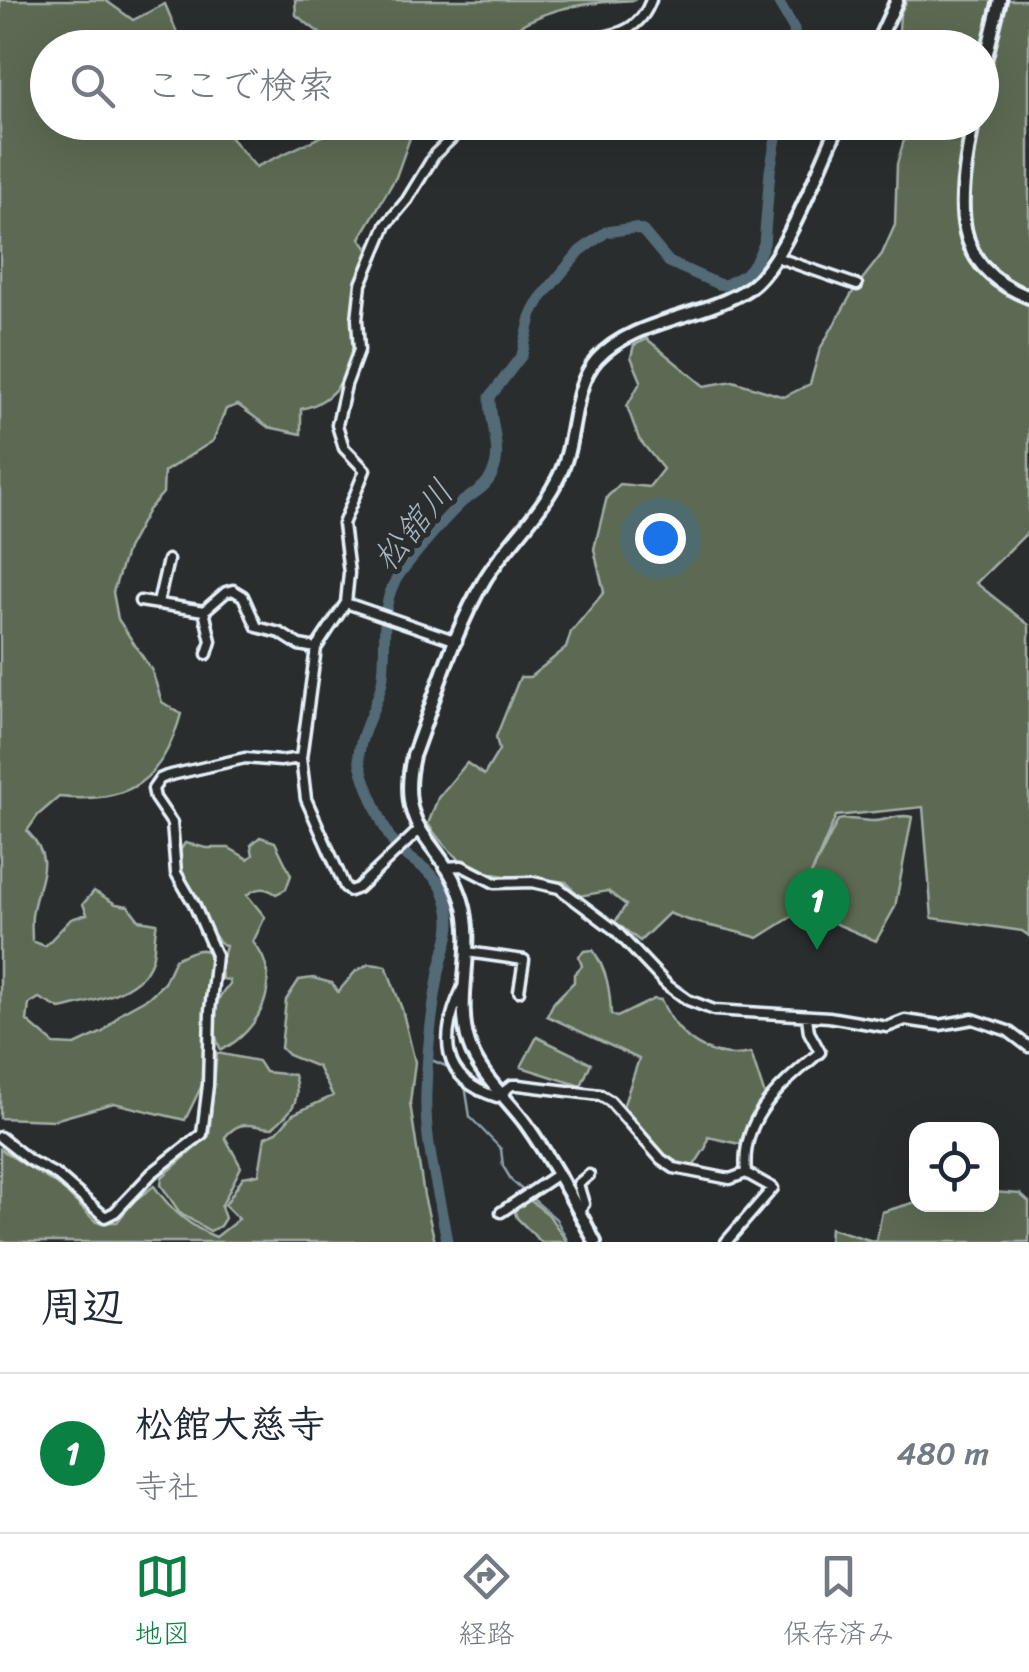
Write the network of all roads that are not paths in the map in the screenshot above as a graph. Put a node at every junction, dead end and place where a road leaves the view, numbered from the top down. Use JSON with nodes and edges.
{"nodes":[{"id":1,"x":650,"y":0,"type":"edge"},
{"id":2,"x":897,"y":0,"type":"edge"},
{"id":3,"x":1000,"y":0,"type":"edge"},
{"id":4,"x":628,"y":30,"type":"edge"},
{"id":5,"x":883,"y":30,"type":"edge"},
{"id":6,"x":993,"y":30,"type":"edge"},
{"id":7,"x":448,"y":140,"type":"edge"},
{"id":8,"x":831,"y":140,"type":"edge"},
{"id":9,"x":970,"y":140,"type":"edge"},
{"id":10,"x":776,"y":257,"type":"junction"},
{"id":11,"x":857,"y":285,"type":"dead end"},
{"id":12,"x":1029,"y":297,"type":"edge"},
{"id":13,"x":168,"y":560,"type":"dead end"},
{"id":14,"x":140,"y":601,"type":"dead end"},
{"id":15,"x":346,"y":602,"type":"junction"},
{"id":16,"x":158,"y":603,"type":"junction"},
{"id":17,"x":204,"y":610,"type":"junction"},
{"id":18,"x":457,"y":641,"type":"junction"},
{"id":19,"x":316,"y":648,"type":"junction"},
{"id":20,"x":208,"y":654,"type":"dead end"},
{"id":21,"x":301,"y":758,"type":"junction"},
{"id":22,"x":419,"y":830,"type":"junction"},
{"id":23,"x":446,"y":866,"type":"junction"},
{"id":24,"x":467,"y":952,"type":"junction"},
{"id":25,"x":466,"y":982,"type":"junction"},
{"id":26,"x":520,"y":990,"type":"dead end"},
{"id":27,"x":806,"y":1016,"type":"junction"},
{"id":28,"x":1029,"y":1047,"type":"edge"},
{"id":29,"x":501,"y":1093,"type":"junction"},
{"id":30,"x":0,"y":1137,"type":"edge"},
{"id":31,"x":746,"y":1173,"type":"junction"},
{"id":32,"x":558,"y":1174,"type":"junction"},
{"id":33,"x":589,"y":1175,"type":"dead end"},
{"id":34,"x":579,"y":1210,"type":"junction"},
{"id":35,"x":501,"y":1212,"type":"dead end"},
{"id":36,"x":595,"y":1242,"type":"edge"},
{"id":37,"x":726,"y":1242,"type":"edge"}],
"edges":[{"from":1,"to":4,"type":"street"},
{"from":2,"to":5,"type":"main road"},
{"from":3,"to":6,"type":"main road"},
{"from":7,"to":15,"type":"street"},
{"from":8,"to":10,"type":"main road"},
{"from":9,"to":12,"type":"main road"},
{"from":10,"to":11,"type":"street"},
{"from":10,"to":18,"type":"main road"},
{"from":13,"to":16,"type":"street"},
{"from":14,"to":16,"type":"street"},
{"from":15,"to":18,"type":"street"},
{"from":15,"to":19,"type":"street"},
{"from":16,"to":17,"type":"street"},
{"from":17,"to":19,"type":"street"},
{"from":17,"to":20,"type":"street"},
{"from":18,"to":22,"type":"main road"},
{"from":19,"to":21,"type":"street"},
{"from":21,"to":22,"type":"street"},
{"from":21,"to":30,"type":"street"},
{"from":22,"to":23,"type":"main road"},
{"from":23,"to":24,"type":"main road"},
{"from":23,"to":27,"type":"street"},
{"from":24,"to":25,"type":"main road"},
{"from":24,"to":26,"type":"street"},
{"from":25,"to":29,"type":"main road"},
{"from":25,"to":29,"type":"street"},
{"from":27,"to":28,"type":"street"},
{"from":27,"to":31,"type":"street"},
{"from":29,"to":31,"type":"street"},
{"from":29,"to":32,"type":"main road"},
{"from":31,"to":37,"type":"street"},
{"from":32,"to":34,"type":"main road"},
{"from":32,"to":35,"type":"street"},
{"from":33,"to":34,"type":"street"},
{"from":34,"to":36,"type":"main road"}]}
